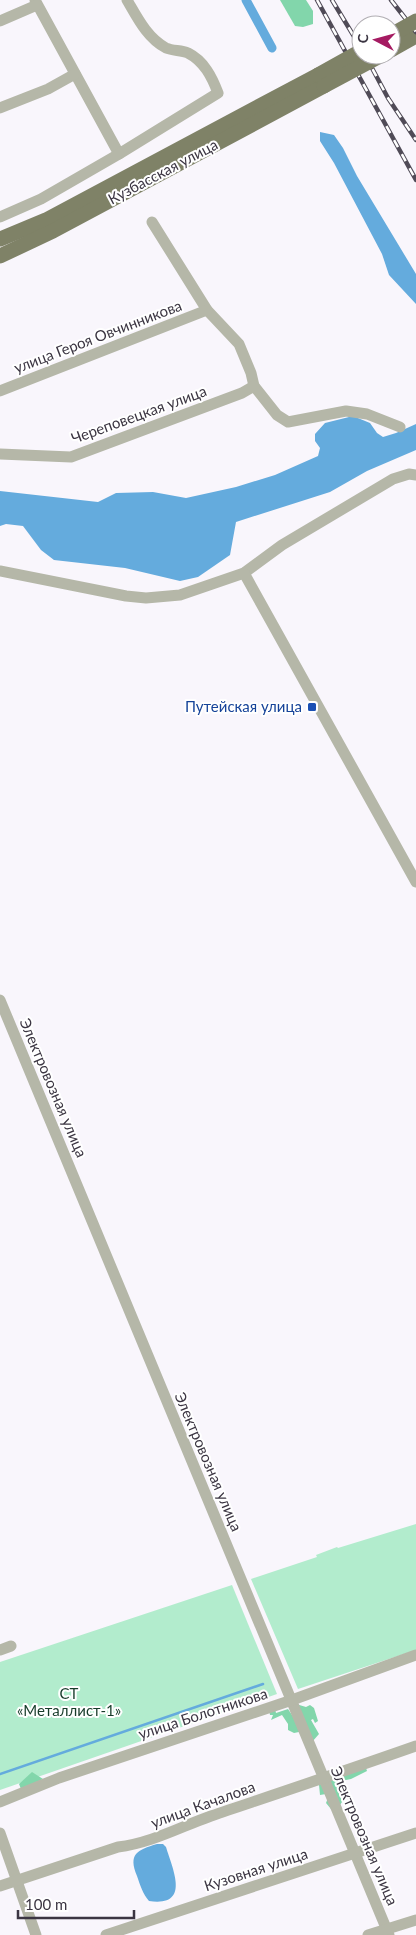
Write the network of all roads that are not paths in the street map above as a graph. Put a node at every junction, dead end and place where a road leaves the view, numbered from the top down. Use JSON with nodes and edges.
{"nodes":[{"id":1,"x":127,"y":0,"type":"edge"},
{"id":2,"x":36,"y":2,"type":"edge"},
{"id":3,"x":0,"y":21,"type":"edge"},
{"id":4,"x":416,"y":21,"type":"edge"},
{"id":5,"x":401,"y":29,"type":"edge"},
{"id":6,"x":416,"y":36,"type":"edge"},
{"id":7,"x":401,"y":44,"type":"edge"},
{"id":8,"x":351,"y":58,"type":"edge"},
{"id":9,"x":358,"y":65,"type":"edge"},
{"id":10,"x":75,"y":74,"type":"junction"},
{"id":11,"x":321,"y":80,"type":"junction"},
{"id":12,"x":0,"y":108,"type":"edge"},
{"id":13,"x":119,"y":154,"type":"junction"},
{"id":14,"x":0,"y":217,"type":"edge"},
{"id":15,"x":152,"y":222,"type":"dead end"},
{"id":16,"x":0,"y":239,"type":"edge"},
{"id":17,"x":0,"y":256,"type":"edge"},
{"id":18,"x":207,"y":310,"type":"junction"},
{"id":19,"x":254,"y":386,"type":"junction"},
{"id":20,"x":0,"y":391,"type":"edge"},
{"id":21,"x":400,"y":427,"type":"dead end"},
{"id":22,"x":0,"y":454,"type":"edge"},
{"id":23,"x":416,"y":475,"type":"edge"},
{"id":24,"x":0,"y":570,"type":"edge"},
{"id":25,"x":244,"y":573,"type":"junction"},
{"id":26,"x":416,"y":882,"type":"edge"},
{"id":27,"x":0,"y":1000,"type":"edge"},
{"id":28,"x":416,"y":1655,"type":"edge"},
{"id":29,"x":292,"y":1700,"type":"junction"},
{"id":30,"x":416,"y":1746,"type":"edge"},
{"id":31,"x":324,"y":1778,"type":"junction"},
{"id":32,"x":0,"y":1802,"type":"edge"},
{"id":33,"x":0,"y":1833,"type":"edge"},
{"id":34,"x":416,"y":1833,"type":"edge"},
{"id":35,"x":355,"y":1853,"type":"junction"},
{"id":36,"x":17,"y":1881,"type":"junction"},
{"id":37,"x":0,"y":1886,"type":"edge"},
{"id":38,"x":416,"y":1920,"type":"edge"},
{"id":39,"x":388,"y":1932,"type":"edge"},
{"id":40,"x":36,"y":1935,"type":"edge"},
{"id":41,"x":106,"y":1935,"type":"edge"},
{"id":42,"x":368,"y":1935,"type":"edge"}],
"edges":[{"from":1,"to":13,"type":"street"},
{"from":2,"to":3,"type":"street"},
{"from":2,"to":10,"type":"street"},
{"from":4,"to":5,"type":"main road","bridge":true},
{"from":6,"to":7,"type":"main road"},
{"from":8,"to":11,"type":"main road","bridge":true},
{"from":9,"to":11,"type":"main road","bridge":true},
{"from":10,"to":12,"type":"street"},
{"from":10,"to":13,"type":"street"},
{"from":11,"to":16,"type":"main road","name":"Кузбасская улица"},
{"from":11,"to":17,"type":"main road","name":"Кузбасская улица"},
{"from":13,"to":14,"type":"street"},
{"from":15,"to":18,"type":"street"},
{"from":18,"to":19,"type":"street"},
{"from":18,"to":20,"type":"street","name":"улица Героя Овчинникова"},
{"from":19,"to":21,"type":"street"},
{"from":19,"to":22,"type":"street","name":"Череповецкая улица"},
{"from":23,"to":25,"type":"street"},
{"from":24,"to":25,"type":"street"},
{"from":25,"to":26,"type":"street"},
{"from":27,"to":29,"type":"street","name":"Электровозная улица"},
{"from":28,"to":29,"type":"street","name":"улица Болотникова"},
{"from":29,"to":31,"type":"street","name":"Электровозная улица"},
{"from":29,"to":32,"type":"street","name":"улица Болотникова"},
{"from":30,"to":31,"type":"street","name":"улица Качалова"},
{"from":31,"to":35,"type":"street","name":"Электровозная улица"},
{"from":31,"to":36,"type":"street","name":"улица Качалова"},
{"from":33,"to":36,"type":"street"},
{"from":34,"to":35,"type":"street","name":"Кузовная улица"},
{"from":35,"to":39,"type":"street","name":"Электровозная улица"},
{"from":35,"to":41,"type":"street","name":"Кузовная улица"},
{"from":36,"to":37,"type":"street","name":"улица Качалова"},
{"from":36,"to":40,"type":"street"},
{"from":38,"to":39,"type":"street"},
{"from":39,"to":42,"type":"street"}]}
